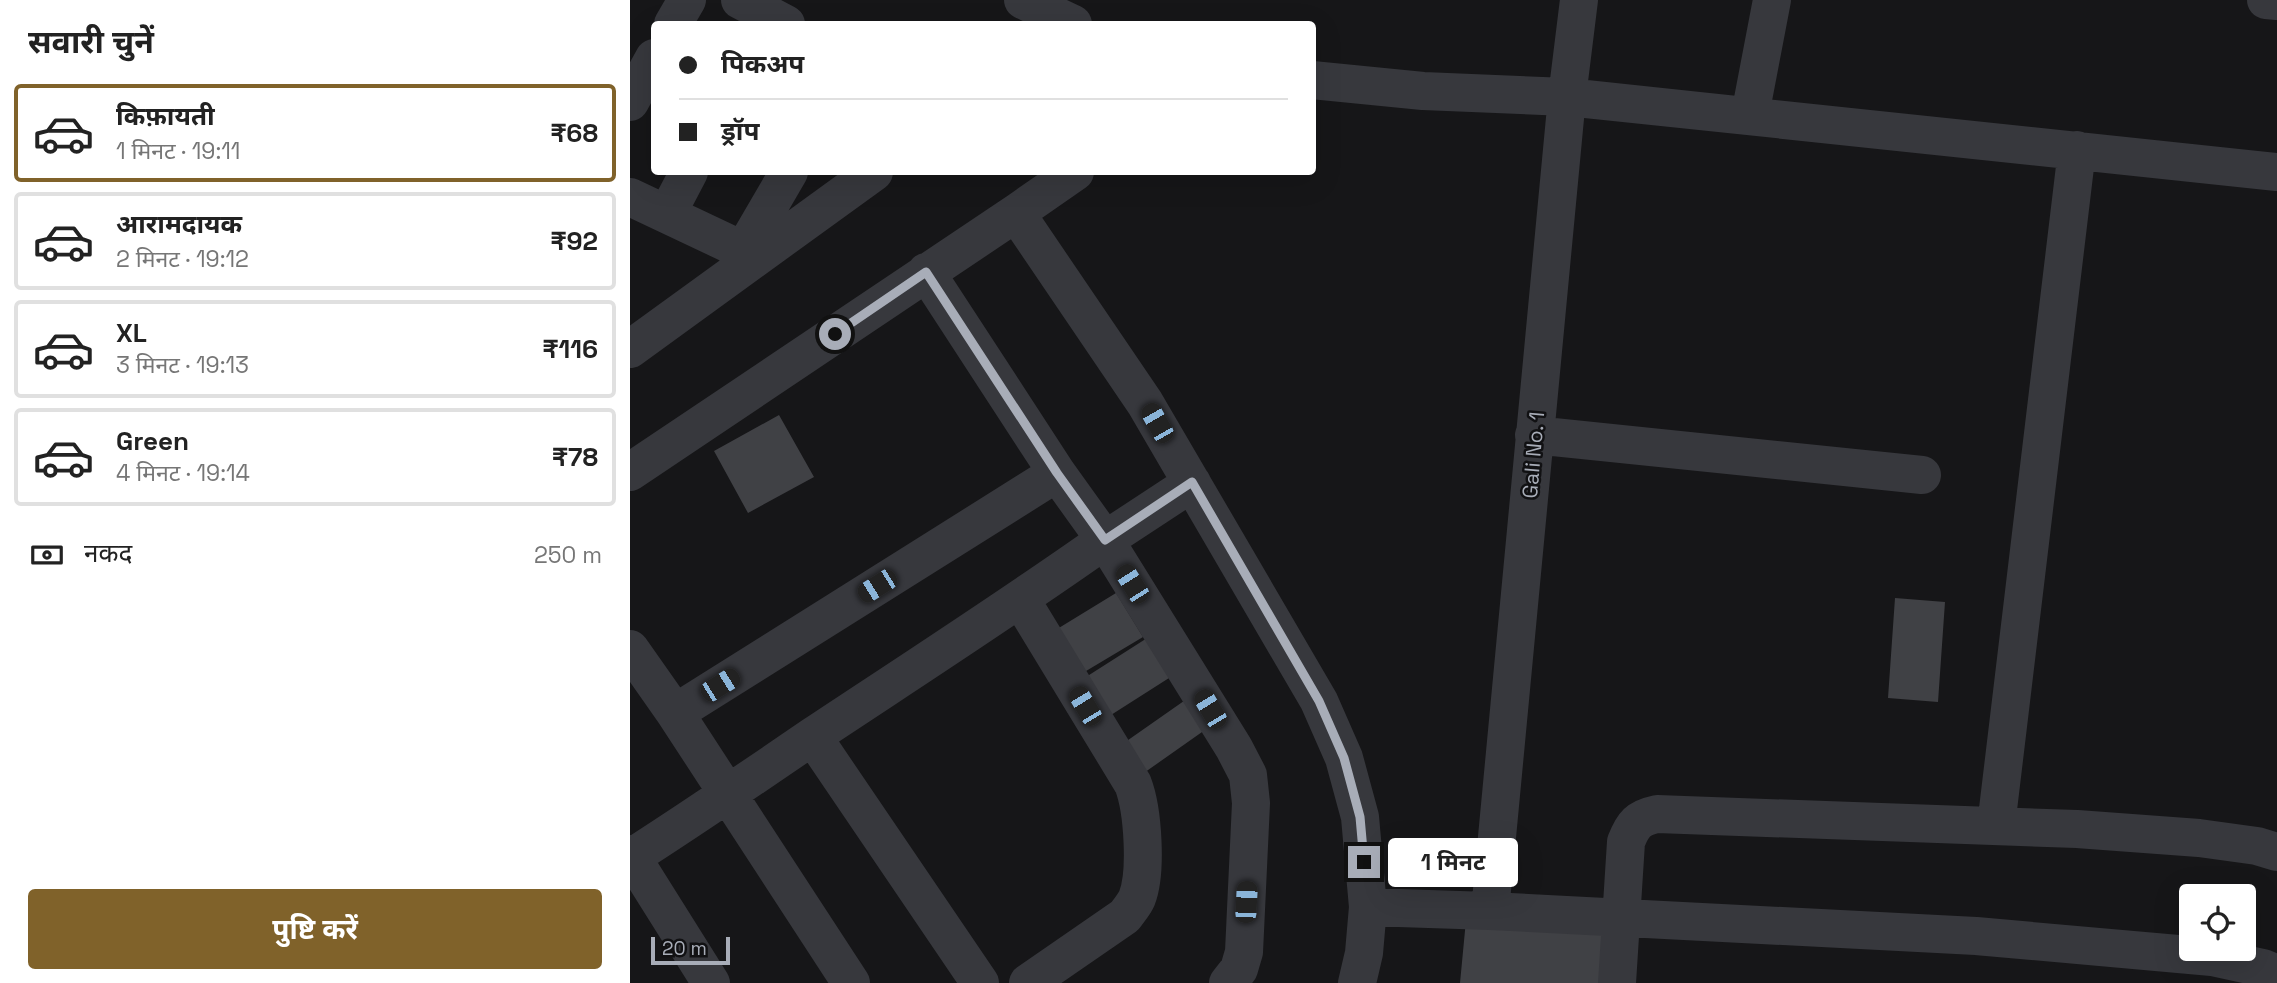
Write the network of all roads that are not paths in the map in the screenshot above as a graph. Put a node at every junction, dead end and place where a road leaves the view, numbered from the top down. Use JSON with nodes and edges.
{"nodes":[{"id":1,"x":687,"y":0,"type":"edge"},
{"id":2,"x":1023,"y":0,"type":"edge"},
{"id":3,"x":1579,"y":0,"type":"edge"},
{"id":4,"x":1772,"y":0,"type":"edge"},
{"id":5,"x":2266,"y":0,"type":"edge"},
{"id":6,"x":2277,"y":1,"type":"edge"},
{"id":7,"x":1073,"y":18,"type":"edge"},
{"id":8,"x":675,"y":21,"type":"edge"},
{"id":9,"x":651,"y":64,"type":"edge"},
{"id":10,"x":1316,"y":80,"type":"edge"},
{"id":11,"x":1545,"y":96,"type":"junction"},
{"id":12,"x":630,"y":102,"type":"edge"},
{"id":13,"x":1750,"y":115,"type":"junction"},
{"id":14,"x":2077,"y":150,"type":"junction"},
{"id":15,"x":2277,"y":172,"type":"edge"},
{"id":16,"x":687,"y":175,"type":"edge"},
{"id":17,"x":788,"y":175,"type":"edge"},
{"id":18,"x":869,"y":175,"type":"edge"},
{"id":19,"x":1071,"y":175,"type":"edge"},
{"id":20,"x":630,"y":197,"type":"edge"},
{"id":21,"x":1016,"y":213,"type":"junction"},
{"id":22,"x":667,"y":214,"type":"junction"},
{"id":23,"x":750,"y":254,"type":"junction"},
{"id":24,"x":926,"y":272,"type":"junction"},
{"id":25,"x":630,"y":349,"type":"edge"},
{"id":26,"x":1534,"y":435,"type":"junction"},
{"id":27,"x":630,"y":472,"type":"edge"},
{"id":28,"x":1057,"y":473,"type":"junction"},
{"id":29,"x":1922,"y":475,"type":"dead end"},
{"id":30,"x":1192,"y":482,"type":"junction"},
{"id":31,"x":1105,"y":540,"type":"junction"},
{"id":32,"x":1021,"y":600,"type":"junction"},
{"id":33,"x":630,"y":649,"type":"edge"},
{"id":34,"x":675,"y":713,"type":"junction"},
{"id":35,"x":813,"y":737,"type":"junction"},
{"id":36,"x":728,"y":796,"type":"junction"},
{"id":37,"x":1996,"y":826,"type":"junction"},
{"id":38,"x":2277,"y":852,"type":"edge"},
{"id":39,"x":631,"y":856,"type":"edge"},
{"id":40,"x":1368,"y":907,"type":"junction"},
{"id":41,"x":1467,"y":910,"type":"junction"},
{"id":42,"x":1623,"y":919,"type":"junction"},
{"id":43,"x":2277,"y":974,"type":"edge"},
{"id":44,"x":711,"y":983,"type":"edge"},
{"id":45,"x":851,"y":983,"type":"edge"},
{"id":46,"x":979,"y":983,"type":"edge"},
{"id":47,"x":1028,"y":983,"type":"edge"},
{"id":48,"x":1228,"y":983,"type":"edge"},
{"id":49,"x":1357,"y":983,"type":"edge"},
{"id":50,"x":1618,"y":983,"type":"edge"}],
"edges":[{"from":1,"to":8,"type":"street"},
{"from":2,"to":7,"type":"street"},
{"from":3,"to":11,"type":"street","name":"Gali No. 1"},
{"from":4,"to":13,"type":"street"},
{"from":5,"to":6,"type":"street"},
{"from":9,"to":12,"type":"street"},
{"from":10,"to":11,"type":"street"},
{"from":11,"to":13,"type":"street"},
{"from":11,"to":26,"type":"street","name":"Gali No. 1"},
{"from":13,"to":14,"type":"street"},
{"from":14,"to":15,"type":"street"},
{"from":14,"to":37,"type":"street"},
{"from":16,"to":22,"type":"street"},
{"from":17,"to":23,"type":"street"},
{"from":18,"to":23,"type":"street"},
{"from":19,"to":21,"type":"street"},
{"from":20,"to":22,"type":"street"},
{"from":21,"to":24,"type":"street"},
{"from":21,"to":30,"type":"street"},
{"from":22,"to":23,"type":"street"},
{"from":23,"to":25,"type":"street"},
{"from":24,"to":27,"type":"street"},
{"from":24,"to":28,"type":"street"},
{"from":26,"to":29,"type":"street"},
{"from":26,"to":41,"type":"street","name":"Gali No. 1"},
{"from":28,"to":31,"type":"street"},
{"from":28,"to":34,"type":"street"},
{"from":30,"to":31,"type":"street"},
{"from":30,"to":40,"type":"street"},
{"from":31,"to":32,"type":"street"},
{"from":31,"to":48,"type":"street"},
{"from":32,"to":35,"type":"street"},
{"from":32,"to":47,"type":"street"},
{"from":33,"to":34,"type":"street"},
{"from":34,"to":36,"type":"street"},
{"from":35,"to":36,"type":"street"},
{"from":35,"to":46,"type":"street"},
{"from":36,"to":39,"type":"street"},
{"from":36,"to":45,"type":"street"},
{"from":37,"to":38,"type":"street"},
{"from":37,"to":42,"type":"street"},
{"from":39,"to":44,"type":"street"},
{"from":40,"to":41,"type":"street"},
{"from":40,"to":49,"type":"street"},
{"from":41,"to":42,"type":"street"},
{"from":42,"to":43,"type":"street"},
{"from":42,"to":50,"type":"street"}]}
